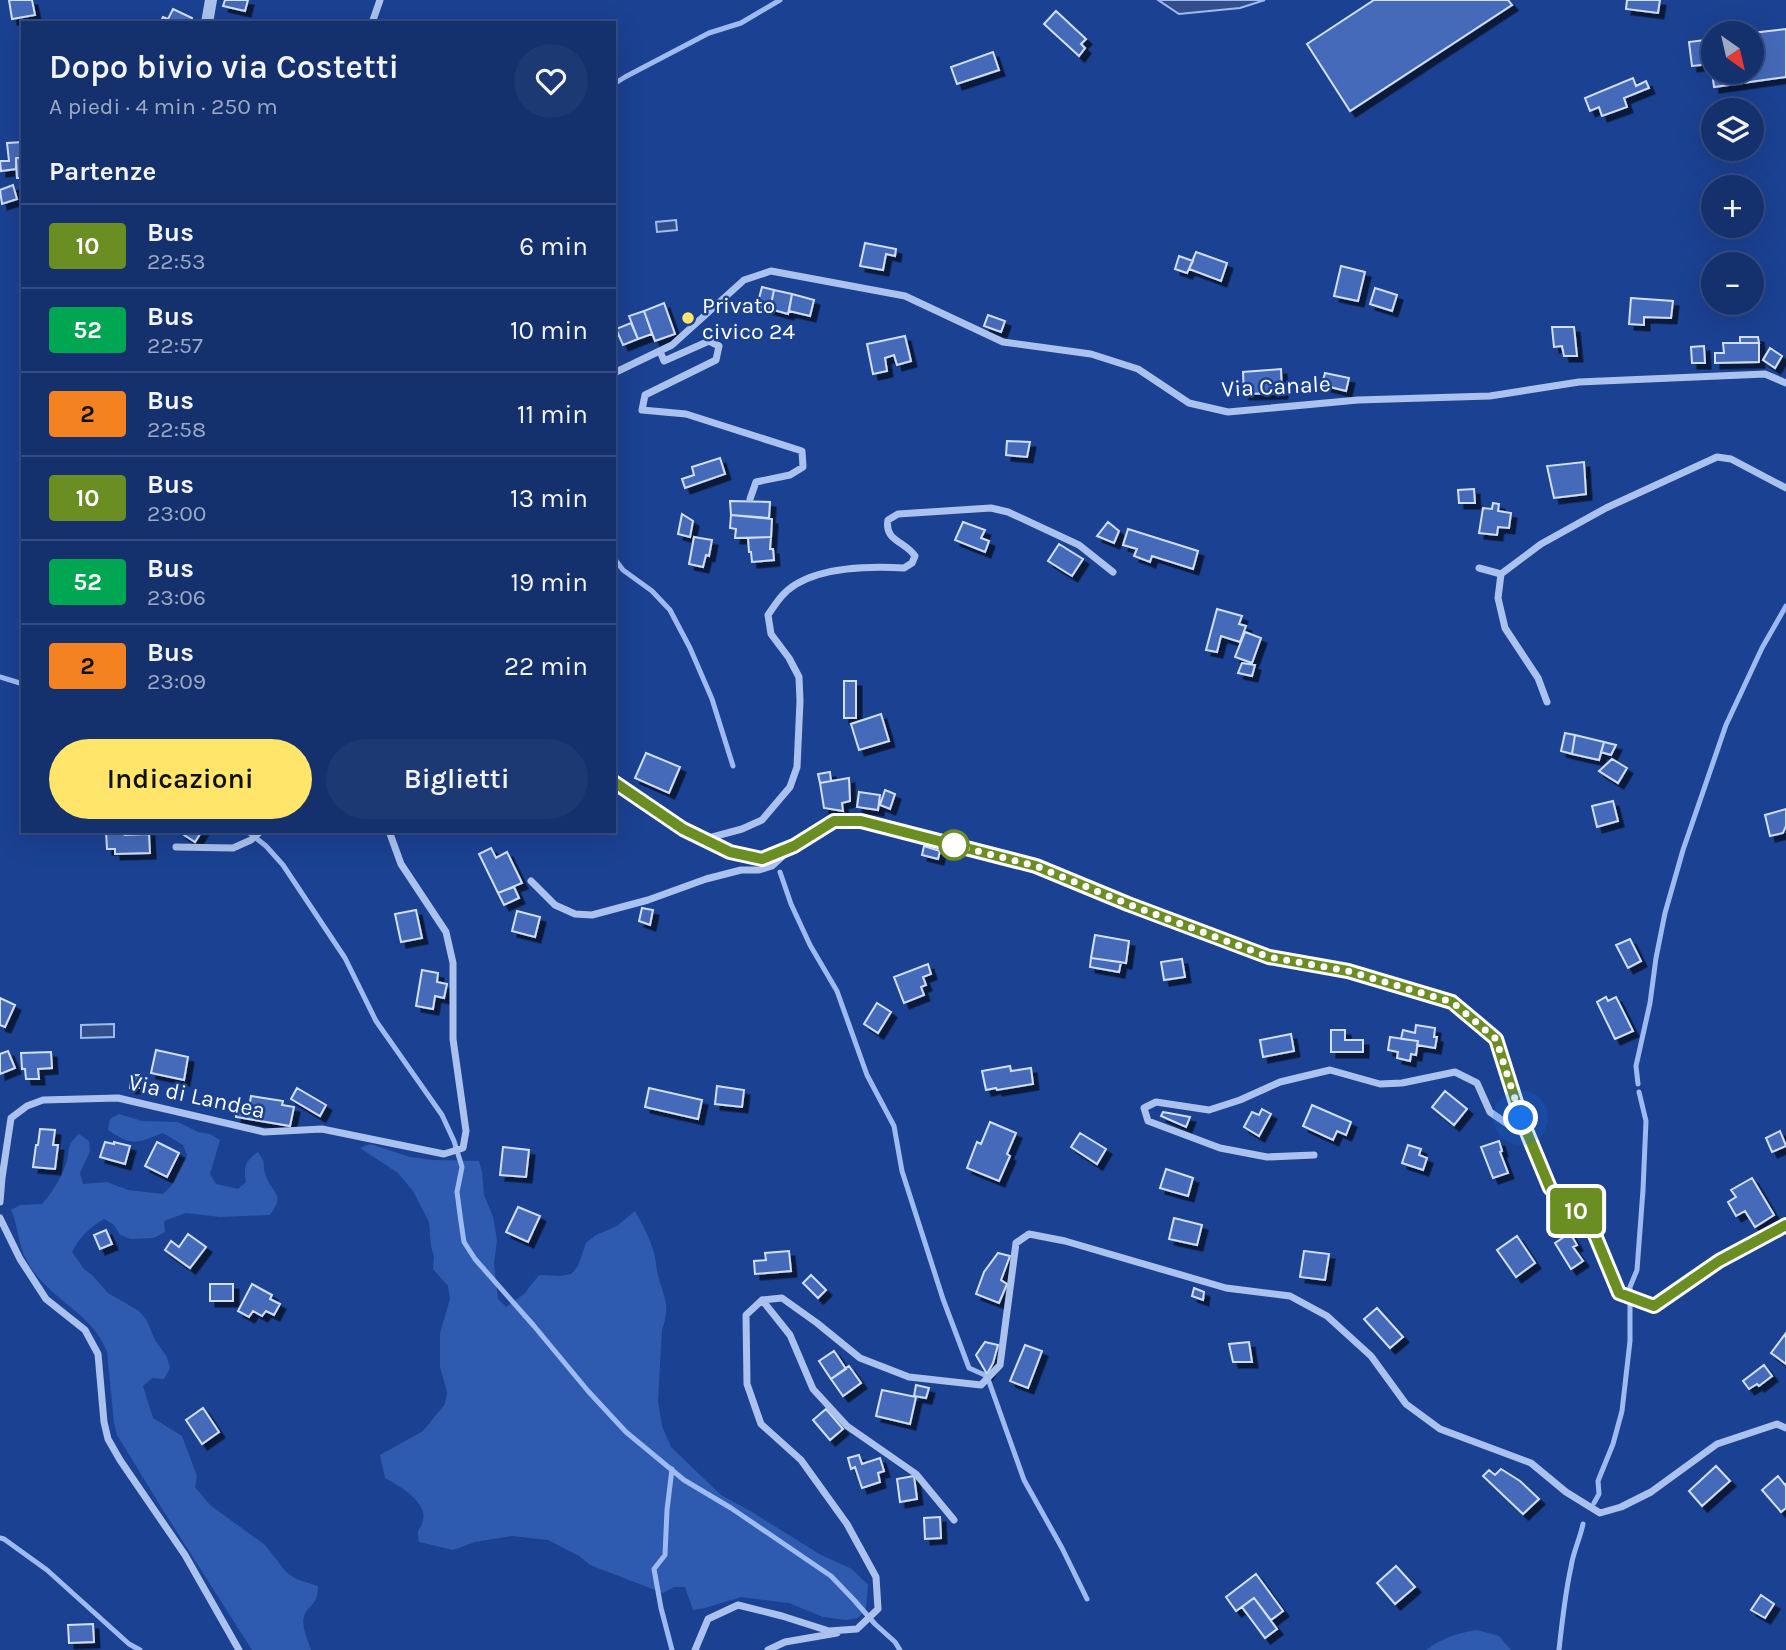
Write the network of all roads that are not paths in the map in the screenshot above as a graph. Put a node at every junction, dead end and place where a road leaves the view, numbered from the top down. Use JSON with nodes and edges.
{"nodes":[{"id":1,"x":211,"y":0,"type":"edge"},
{"id":2,"x":380,"y":0,"type":"edge"},
{"id":3,"x":207,"y":21,"type":"edge"},
{"id":4,"x":373,"y":21,"type":"edge"},
{"id":5,"x":660,"y":351,"type":"junction"},
{"id":6,"x":616,"y":372,"type":"edge"},
{"id":7,"x":1786,"y":383,"type":"edge"},
{"id":8,"x":1786,"y":488,"type":"edge"},
{"id":9,"x":750,"y":499,"type":"dead end"},
{"id":10,"x":1479,"y":568,"type":"dead end"},
{"id":11,"x":1113,"y":572,"type":"dead end"},
{"id":12,"x":1502,"y":574,"type":"junction"},
{"id":13,"x":1547,"y":702,"type":"dead end"},
{"id":14,"x":616,"y":783,"type":"edge"},
{"id":15,"x":259,"y":833,"type":"edge"},
{"id":16,"x":390,"y":833,"type":"edge"},
{"id":17,"x":705,"y":839,"type":"junction"},
{"id":18,"x":176,"y":847,"type":"dead end"},
{"id":19,"x":787,"y":849,"type":"junction"},
{"id":20,"x":531,"y":881,"type":"dead end"},
{"id":21,"x":1521,"y":1118,"type":"junction"},
{"id":22,"x":1314,"y":1155,"type":"dead end"},
{"id":23,"x":0,"y":1202,"type":"edge"},
{"id":24,"x":0,"y":1218,"type":"edge"},
{"id":25,"x":1786,"y":1225,"type":"edge"},
{"id":26,"x":762,"y":1300,"type":"junction"},
{"id":27,"x":1786,"y":1428,"type":"edge"},
{"id":28,"x":954,"y":1520,"type":"dead end"},
{"id":29,"x":844,"y":1630,"type":"junction"},
{"id":30,"x":239,"y":1650,"type":"edge"},
{"id":31,"x":695,"y":1650,"type":"edge"},
{"id":32,"x":768,"y":1650,"type":"edge"}],
"edges":[{"from":1,"to":3,"type":"street"},
{"from":2,"to":4,"type":"street"},
{"from":5,"to":6,"type":"street","name":"Via Canale"},
{"from":5,"to":7,"type":"street","name":"Via Canale"},
{"from":5,"to":9,"type":"street"},
{"from":8,"to":12,"type":"street"},
{"from":10,"to":12,"type":"street"},
{"from":11,"to":17,"type":"street"},
{"from":12,"to":13,"type":"street"},
{"from":14,"to":17,"type":"street"},
{"from":15,"to":18,"type":"street"},
{"from":16,"to":23,"type":"street","name":"Via di Landea"},
{"from":17,"to":19,"type":"street"},
{"from":19,"to":20,"type":"street"},
{"from":19,"to":21,"type":"street"},
{"from":21,"to":22,"type":"street"},
{"from":21,"to":25,"type":"street"},
{"from":24,"to":30,"type":"street"},
{"from":26,"to":27,"type":"street"},
{"from":26,"to":28,"type":"street"},
{"from":26,"to":29,"type":"street"},
{"from":29,"to":31,"type":"street"},
{"from":29,"to":32,"type":"street"}]}
